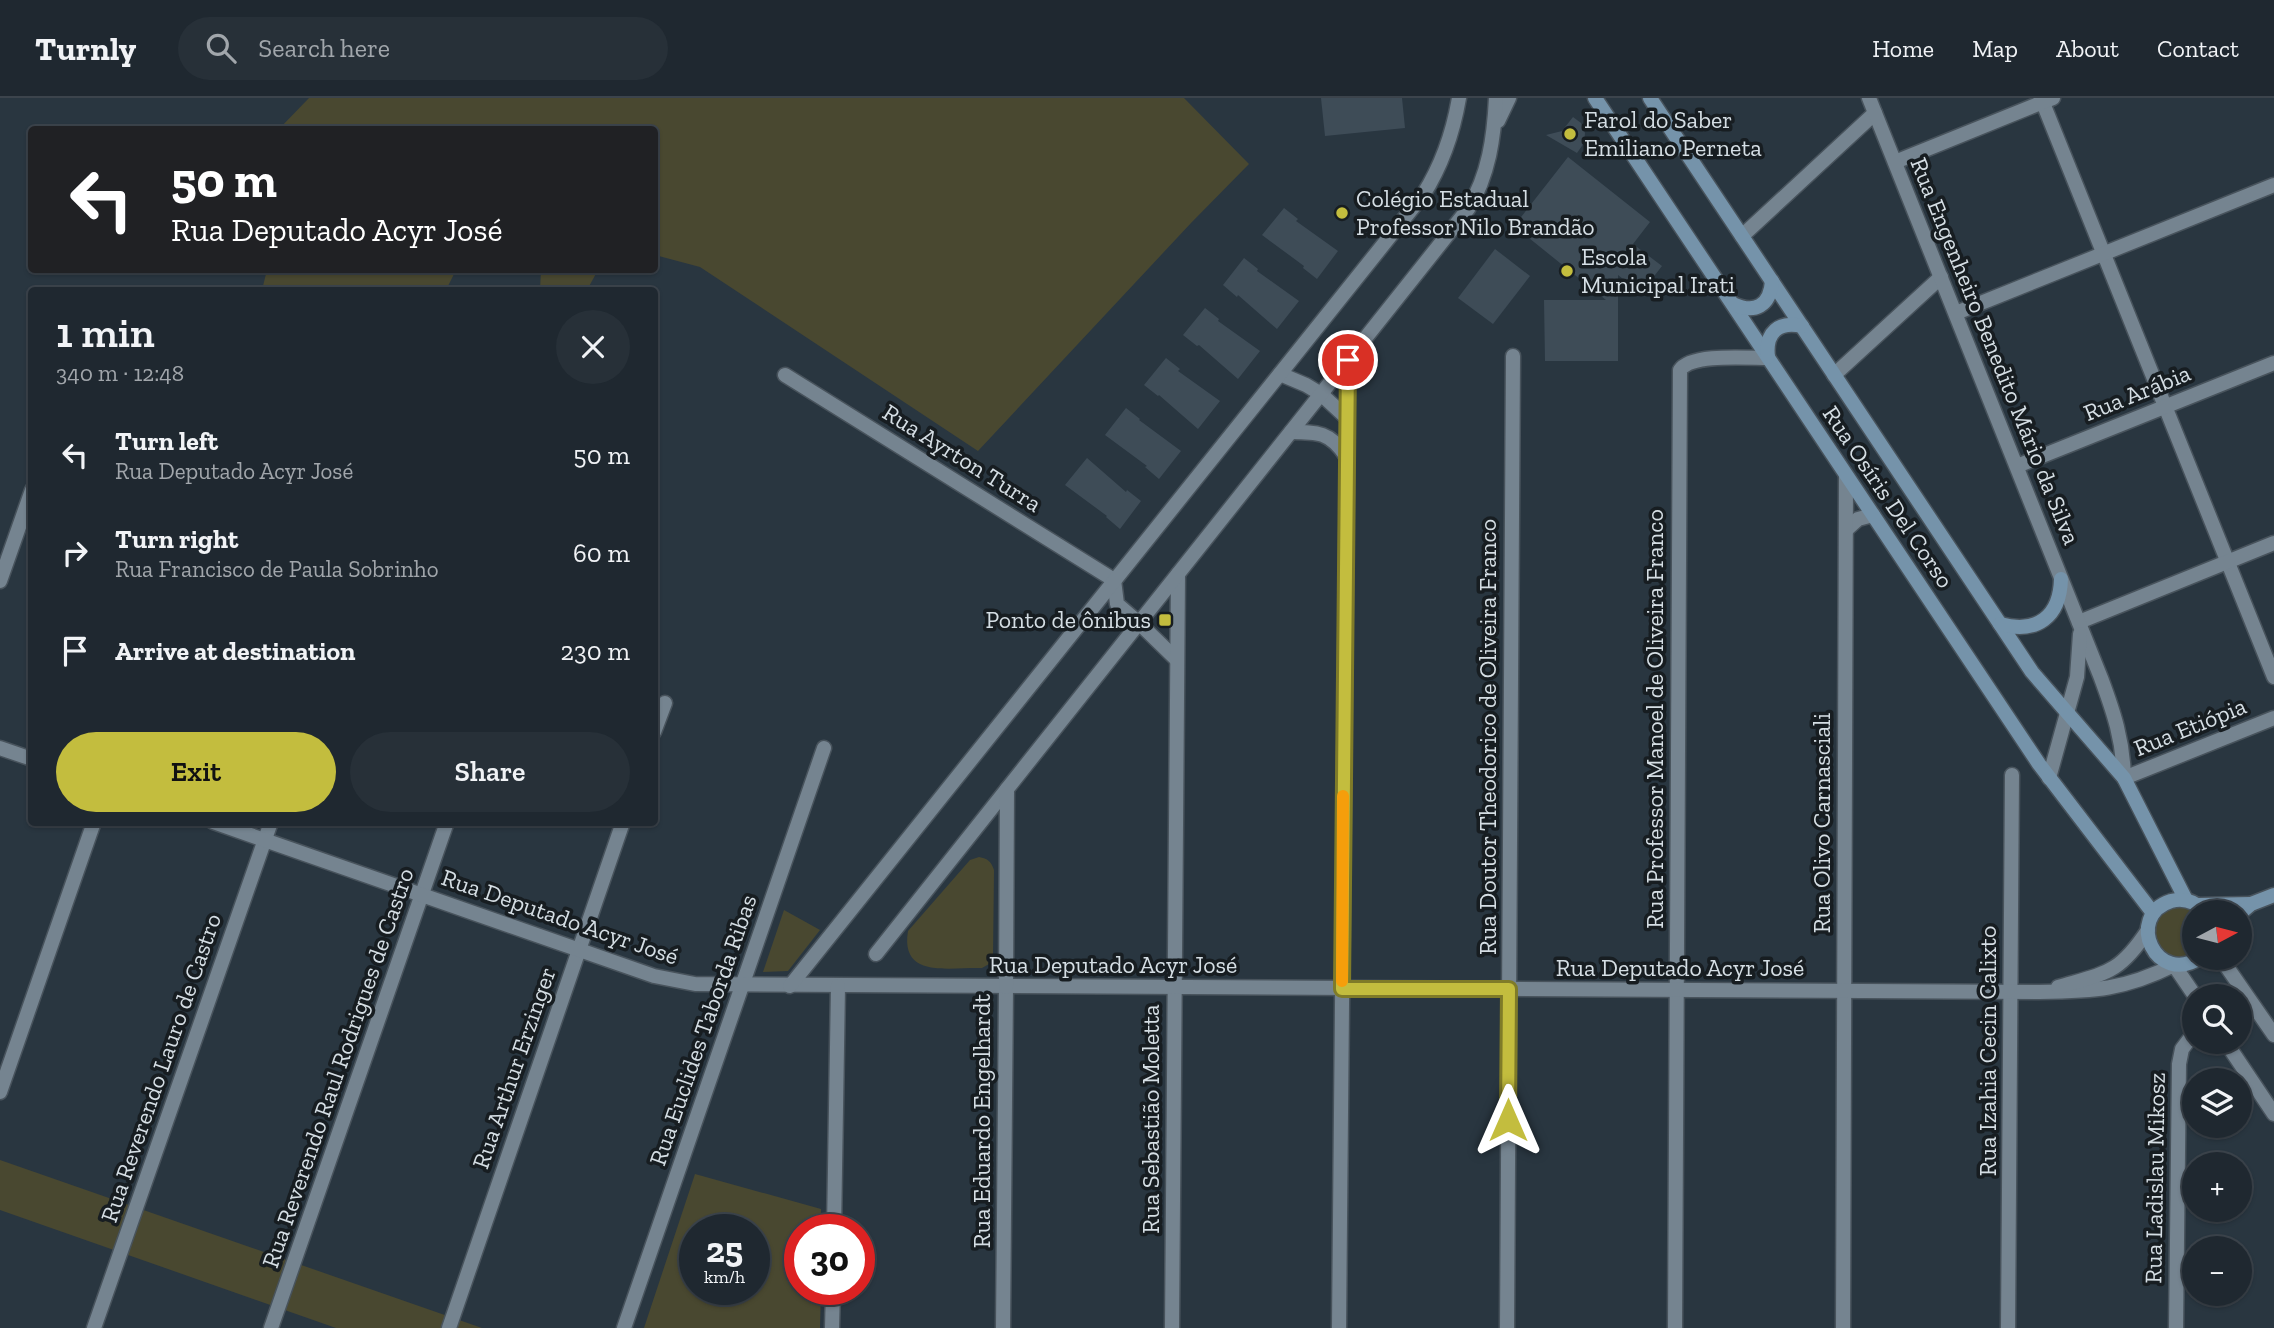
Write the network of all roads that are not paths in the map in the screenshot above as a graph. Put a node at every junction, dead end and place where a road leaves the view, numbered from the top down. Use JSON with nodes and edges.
{"nodes":[{"id":1,"x":1459,"y":98,"type":"edge"},
{"id":2,"x":1496,"y":98,"type":"edge"},
{"id":3,"x":1509,"y":98,"type":"edge"},
{"id":4,"x":1595,"y":98,"type":"edge"},
{"id":5,"x":1650,"y":98,"type":"edge"},
{"id":6,"x":1869,"y":98,"type":"edge"},
{"id":7,"x":2046,"y":99,"type":"edge"},
{"id":8,"x":1875,"y":113,"type":"junction"},
{"id":9,"x":1494,"y":129,"type":"junction"},
{"id":10,"x":1895,"y":162,"type":"junction"},
{"id":11,"x":2274,"y":185,"type":"edge"},
{"id":12,"x":1742,"y":236,"type":"junction"},
{"id":13,"x":2104,"y":254,"type":"junction"},
{"id":14,"x":1941,"y":277,"type":"junction"},
{"id":15,"x":1772,"y":281,"type":"junction"},
{"id":16,"x":1732,"y":304,"type":"junction"},
{"id":17,"x":1956,"y":313,"type":"junction"},
{"id":18,"x":1802,"y":326,"type":"junction"},
{"id":19,"x":1513,"y":356,"type":"dead end"},
{"id":20,"x":1768,"y":358,"type":"junction"},
{"id":21,"x":1348,"y":360,"type":"junction"},
{"id":22,"x":2274,"y":363,"type":"edge"},
{"id":23,"x":1280,"y":374,"type":"junction"},
{"id":24,"x":785,"y":375,"type":"dead end"},
{"id":25,"x":1834,"y":375,"type":"junction"},
{"id":26,"x":1321,"y":394,"type":"junction"},
{"id":27,"x":2165,"y":407,"type":"junction"},
{"id":28,"x":1347,"y":418,"type":"junction"},
{"id":29,"x":1291,"y":432,"type":"junction"},
{"id":30,"x":1346,"y":456,"type":"junction"},
{"id":31,"x":2017,"y":466,"type":"junction"},
{"id":32,"x":1846,"y":476,"type":"junction"},
{"id":33,"x":28,"y":502,"type":"edge"},
{"id":34,"x":1872,"y":515,"type":"junction"},
{"id":35,"x":1847,"y":529,"type":"junction"},
{"id":36,"x":2274,"y":543,"type":"edge"},
{"id":37,"x":2228,"y":562,"type":"junction"},
{"id":38,"x":1178,"y":574,"type":"junction"},
{"id":39,"x":2062,"y":579,"type":"junction"},
{"id":40,"x":1114,"y":580,"type":"junction"},
{"id":41,"x":0,"y":581,"type":"edge"},
{"id":42,"x":2079,"y":622,"type":"junction"},
{"id":43,"x":1139,"y":623,"type":"junction"},
{"id":44,"x":2000,"y":624,"type":"junction"},
{"id":45,"x":1176,"y":659,"type":"junction"},
{"id":46,"x":2274,"y":677,"type":"edge"},
{"id":47,"x":665,"y":703,"type":"dead end"},
{"id":48,"x":2067,"y":713,"type":"junction"},
{"id":49,"x":2274,"y":718,"type":"edge"},
{"id":50,"x":658,"y":721,"type":"edge"},
{"id":51,"x":0,"y":748,"type":"edge"},
{"id":52,"x":824,"y":748,"type":"dead end"},
{"id":53,"x":28,"y":758,"type":"edge"},
{"id":54,"x":2012,"y":775,"type":"dead end"},
{"id":55,"x":2049,"y":778,"type":"junction"},
{"id":56,"x":2124,"y":778,"type":"junction"},
{"id":57,"x":1007,"y":789,"type":"junction"},
{"id":58,"x":93,"y":826,"type":"edge"},
{"id":59,"x":224,"y":826,"type":"edge"},
{"id":60,"x":270,"y":826,"type":"edge"},
{"id":61,"x":446,"y":826,"type":"edge"},
{"id":62,"x":622,"y":826,"type":"edge"},
{"id":63,"x":265,"y":841,"type":"junction"},
{"id":64,"x":422,"y":895,"type":"junction"},
{"id":65,"x":2274,"y":895,"type":"edge"},
{"id":66,"x":2194,"y":900,"type":"edge"},
{"id":67,"x":2182,"y":904,"type":"edge"},
{"id":68,"x":2252,"y":906,"type":"edge"},
{"id":69,"x":2154,"y":913,"type":"junction"},
{"id":70,"x":2148,"y":930,"type":"junction"},
{"id":71,"x":579,"y":950,"type":"junction"},
{"id":72,"x":876,"y":954,"type":"dead end"},
{"id":73,"x":2182,"y":964,"type":"edge"},
{"id":74,"x":2174,"y":965,"type":"junction"},
{"id":75,"x":2187,"y":984,"type":"edge"},
{"id":76,"x":742,"y":985,"type":"junction"},
{"id":77,"x":790,"y":986,"type":"junction"},
{"id":78,"x":838,"y":986,"type":"junction"},
{"id":79,"x":1006,"y":987,"type":"junction"},
{"id":80,"x":1174,"y":988,"type":"junction"},
{"id":81,"x":1342,"y":989,"type":"junction"},
{"id":82,"x":1509,"y":989,"type":"junction"},
{"id":83,"x":1677,"y":990,"type":"junction"},
{"id":84,"x":1844,"y":991,"type":"junction"},
{"id":85,"x":2011,"y":992,"type":"junction"},
{"id":86,"x":2039,"y":992,"type":"junction"},
{"id":87,"x":2252,"y":1007,"type":"edge"},
{"id":88,"x":2274,"y":1035,"type":"edge"},
{"id":89,"x":2182,"y":1049,"type":"edge"},
{"id":90,"x":2234,"y":1054,"type":"edge"},
{"id":91,"x":0,"y":1092,"type":"edge"},
{"id":92,"x":2274,"y":1114,"type":"edge"},
{"id":93,"x":834,"y":1214,"type":"edge"},
{"id":94,"x":833,"y":1305,"type":"edge"},
{"id":95,"x":94,"y":1328,"type":"edge"},
{"id":96,"x":271,"y":1328,"type":"edge"},
{"id":97,"x":449,"y":1328,"type":"edge"},
{"id":98,"x":624,"y":1328,"type":"edge"},
{"id":99,"x":832,"y":1328,"type":"edge"},
{"id":100,"x":1003,"y":1328,"type":"edge"},
{"id":101,"x":1172,"y":1328,"type":"edge"},
{"id":102,"x":1339,"y":1328,"type":"edge"},
{"id":103,"x":1507,"y":1328,"type":"edge"},
{"id":104,"x":1675,"y":1328,"type":"edge"},
{"id":105,"x":1843,"y":1328,"type":"edge"},
{"id":106,"x":2008,"y":1328,"type":"edge"},
{"id":107,"x":2176,"y":1328,"type":"edge"}],
"edges":[{"from":1,"to":23,"type":"street"},
{"from":2,"to":9,"type":"street"},
{"from":3,"to":9,"type":"street"},
{"from":4,"to":16,"type":"main road","name":"Rua Osíris Del Corso"},
{"from":5,"to":12,"type":"main road","name":"Rua Osíris Del Corso"},
{"from":6,"to":8,"type":"street","name":"Rua Engenheiro Benedito Mário da Silva"},
{"from":7,"to":10,"type":"street"},
{"from":7,"to":13,"type":"street"},
{"from":8,"to":10,"type":"street","name":"Rua Engenheiro Benedito Mário da Silva"},
{"from":8,"to":12,"type":"street"},
{"from":9,"to":21,"type":"street"},
{"from":10,"to":14,"type":"street","name":"Rua Engenheiro Benedito Mário da Silva"},
{"from":11,"to":13,"type":"street"},
{"from":12,"to":15,"type":"main road","name":"Rua Osíris Del Corso"},
{"from":13,"to":17,"type":"street"},
{"from":13,"to":27,"type":"street"},
{"from":14,"to":17,"type":"street","name":"Rua Engenheiro Benedito Mário da Silva"},
{"from":14,"to":25,"type":"street"},
{"from":15,"to":16,"type":"main road"},
{"from":15,"to":18,"type":"main road","name":"Rua Osíris Del Corso"},
{"from":16,"to":20,"type":"main road","name":"Rua Osíris Del Corso"},
{"from":17,"to":31,"type":"street","name":"Rua Engenheiro Benedito Mário da Silva"},
{"from":18,"to":20,"type":"main road"},
{"from":18,"to":25,"type":"main road","name":"Rua Osíris Del Corso"},
{"from":19,"to":82,"type":"street","name":"Rua Doutor Theodorico de Oliveira Franco"},
{"from":20,"to":32,"type":"main road","name":"Rua Osíris Del Corso"},
{"from":20,"to":83,"type":"street","name":"Rua Professor Manoel de Oliveira Franco"},
{"from":21,"to":26,"type":"street"},
{"from":21,"to":28,"type":"street"},
{"from":22,"to":27,"type":"street","name":"Rua Arábia"},
{"from":23,"to":26,"type":"street"},
{"from":23,"to":40,"type":"street"},
{"from":24,"to":40,"type":"street","name":"Rua Ayrton Turra"},
{"from":25,"to":44,"type":"main road","name":"Rua Osíris Del Corso"},
{"from":26,"to":28,"type":"street"},
{"from":26,"to":29,"type":"street"},
{"from":27,"to":31,"type":"street","name":"Rua Arábia"},
{"from":27,"to":37,"type":"street"},
{"from":28,"to":30,"type":"street"},
{"from":29,"to":30,"type":"street"},
{"from":29,"to":38,"type":"street"},
{"from":30,"to":81,"type":"street"},
{"from":31,"to":39,"type":"street","name":"Rua Engenheiro Benedito Mário da Silva"},
{"from":32,"to":34,"type":"main road","name":"Rua Osíris Del Corso"},
{"from":32,"to":35,"type":"street","name":"Rua Olivo Carnasciali"},
{"from":33,"to":41,"type":"street"},
{"from":34,"to":35,"type":"street"},
{"from":34,"to":55,"type":"main road","name":"Rua Osíris Del Corso"},
{"from":35,"to":84,"type":"street","name":"Rua Olivo Carnasciali"},
{"from":36,"to":37,"type":"street"},
{"from":37,"to":42,"type":"street"},
{"from":37,"to":46,"type":"street"},
{"from":38,"to":43,"type":"street"},
{"from":38,"to":45,"type":"street","name":"Rua Sebastião Moletta"},
{"from":39,"to":42,"type":"street","name":"Rua Engenheiro Benedito Mário da Silva"},
{"from":39,"to":44,"type":"main road"},
{"from":40,"to":43,"type":"street"},
{"from":40,"to":77,"type":"street"},
{"from":42,"to":48,"type":"street","name":"Rua Engenheiro Benedito Mário da Silva"},
{"from":42,"to":56,"type":"street","name":"Rua Engenheiro Benedito Mário da Silva"},
{"from":43,"to":45,"type":"street"},
{"from":43,"to":57,"type":"street"},
{"from":44,"to":48,"type":"main road","name":"Rua Osíris Del Corso"},
{"from":45,"to":80,"type":"street","name":"Rua Sebastião Moletta"},
{"from":47,"to":50,"type":"street"},
{"from":48,"to":55,"type":"street","name":"Rua Engenheiro Benedito Mário da Silva"},
{"from":48,"to":56,"type":"main road","name":"Rua Osíris Del Corso"},
{"from":49,"to":56,"type":"street","name":"Rua Etiópia"},
{"from":51,"to":53,"type":"street"},
{"from":52,"to":76,"type":"street","name":"Rua Euclides Taborda Ribas"},
{"from":54,"to":85,"type":"street","name":"Rua Izahia Cecin Calixto"},
{"from":55,"to":69,"type":"main road","name":"Rua Osíris Del Corso"},
{"from":56,"to":66,"type":"main road","name":"Rua Osíris Del Corso"},
{"from":57,"to":72,"type":"street"},
{"from":57,"to":79,"type":"street","name":"Rua Eduardo Engelhardt"},
{"from":58,"to":91,"type":"street"},
{"from":59,"to":63,"type":"street","name":"Rua Deputado Acyr José"},
{"from":60,"to":63,"type":"street","name":"Rua Reverendo Lauro de Castro"},
{"from":61,"to":64,"type":"street","name":"Rua Reverendo Raul Rodrigues de Castro"},
{"from":62,"to":71,"type":"street","name":"Rua Arthur Erzinger"},
{"from":63,"to":64,"type":"street","name":"Rua Deputado Acyr José"},
{"from":63,"to":95,"type":"street","name":"Rua Reverendo Lauro de Castro"},
{"from":64,"to":71,"type":"street","name":"Rua Deputado Acyr José"},
{"from":64,"to":96,"type":"street","name":"Rua Reverendo Raul Rodrigues de Castro"},
{"from":65,"to":68,"type":"main road"},
{"from":67,"to":69,"type":"main road"},
{"from":69,"to":70,"type":"main road"},
{"from":70,"to":74,"type":"main road"},
{"from":70,"to":86,"type":"street","name":"Rua Deputado Acyr José"},
{"from":71,"to":76,"type":"street","name":"Rua Deputado Acyr José"},
{"from":71,"to":97,"type":"street","name":"Rua Arthur Erzinger"},
{"from":73,"to":74,"type":"main road"},
{"from":74,"to":75,"type":"street"},
{"from":74,"to":86,"type":"street","name":"Rua Deputado Acyr José"},
{"from":76,"to":77,"type":"street","name":"Rua Deputado Acyr José"},
{"from":76,"to":98,"type":"street","name":"Rua Euclides Taborda Ribas"},
{"from":77,"to":78,"type":"street","name":"Rua Deputado Acyr José"},
{"from":78,"to":79,"type":"street","name":"Rua Deputado Acyr José"},
{"from":78,"to":93,"type":"street"},
{"from":79,"to":80,"type":"street","name":"Rua Deputado Acyr José"},
{"from":79,"to":100,"type":"street","name":"Rua Eduardo Engelhardt"},
{"from":80,"to":81,"type":"street","name":"Rua Deputado Acyr José"},
{"from":80,"to":101,"type":"street","name":"Rua Sebastião Moletta"},
{"from":81,"to":82,"type":"street","name":"Rua Deputado Acyr José"},
{"from":81,"to":102,"type":"street"},
{"from":82,"to":83,"type":"street","name":"Rua Deputado Acyr José"},
{"from":82,"to":103,"type":"street","name":"Rua Doutor Theodorico de Oliveira Franco"},
{"from":83,"to":84,"type":"street","name":"Rua Deputado Acyr José"},
{"from":83,"to":104,"type":"street","name":"Rua Professor Manoel de Oliveira Franco"},
{"from":84,"to":85,"type":"street","name":"Rua Deputado Acyr José"},
{"from":84,"to":105,"type":"street","name":"Rua Olivo Carnasciali"},
{"from":85,"to":86,"type":"street","name":"Rua Deputado Acyr José"},
{"from":85,"to":106,"type":"street","name":"Rua Izahia Cecin Calixto"},
{"from":87,"to":88,"type":"street"},
{"from":89,"to":107,"type":"street","name":"Rua Ladislau Mikosz"},
{"from":90,"to":92,"type":"street"},
{"from":94,"to":99,"type":"street"}]}
